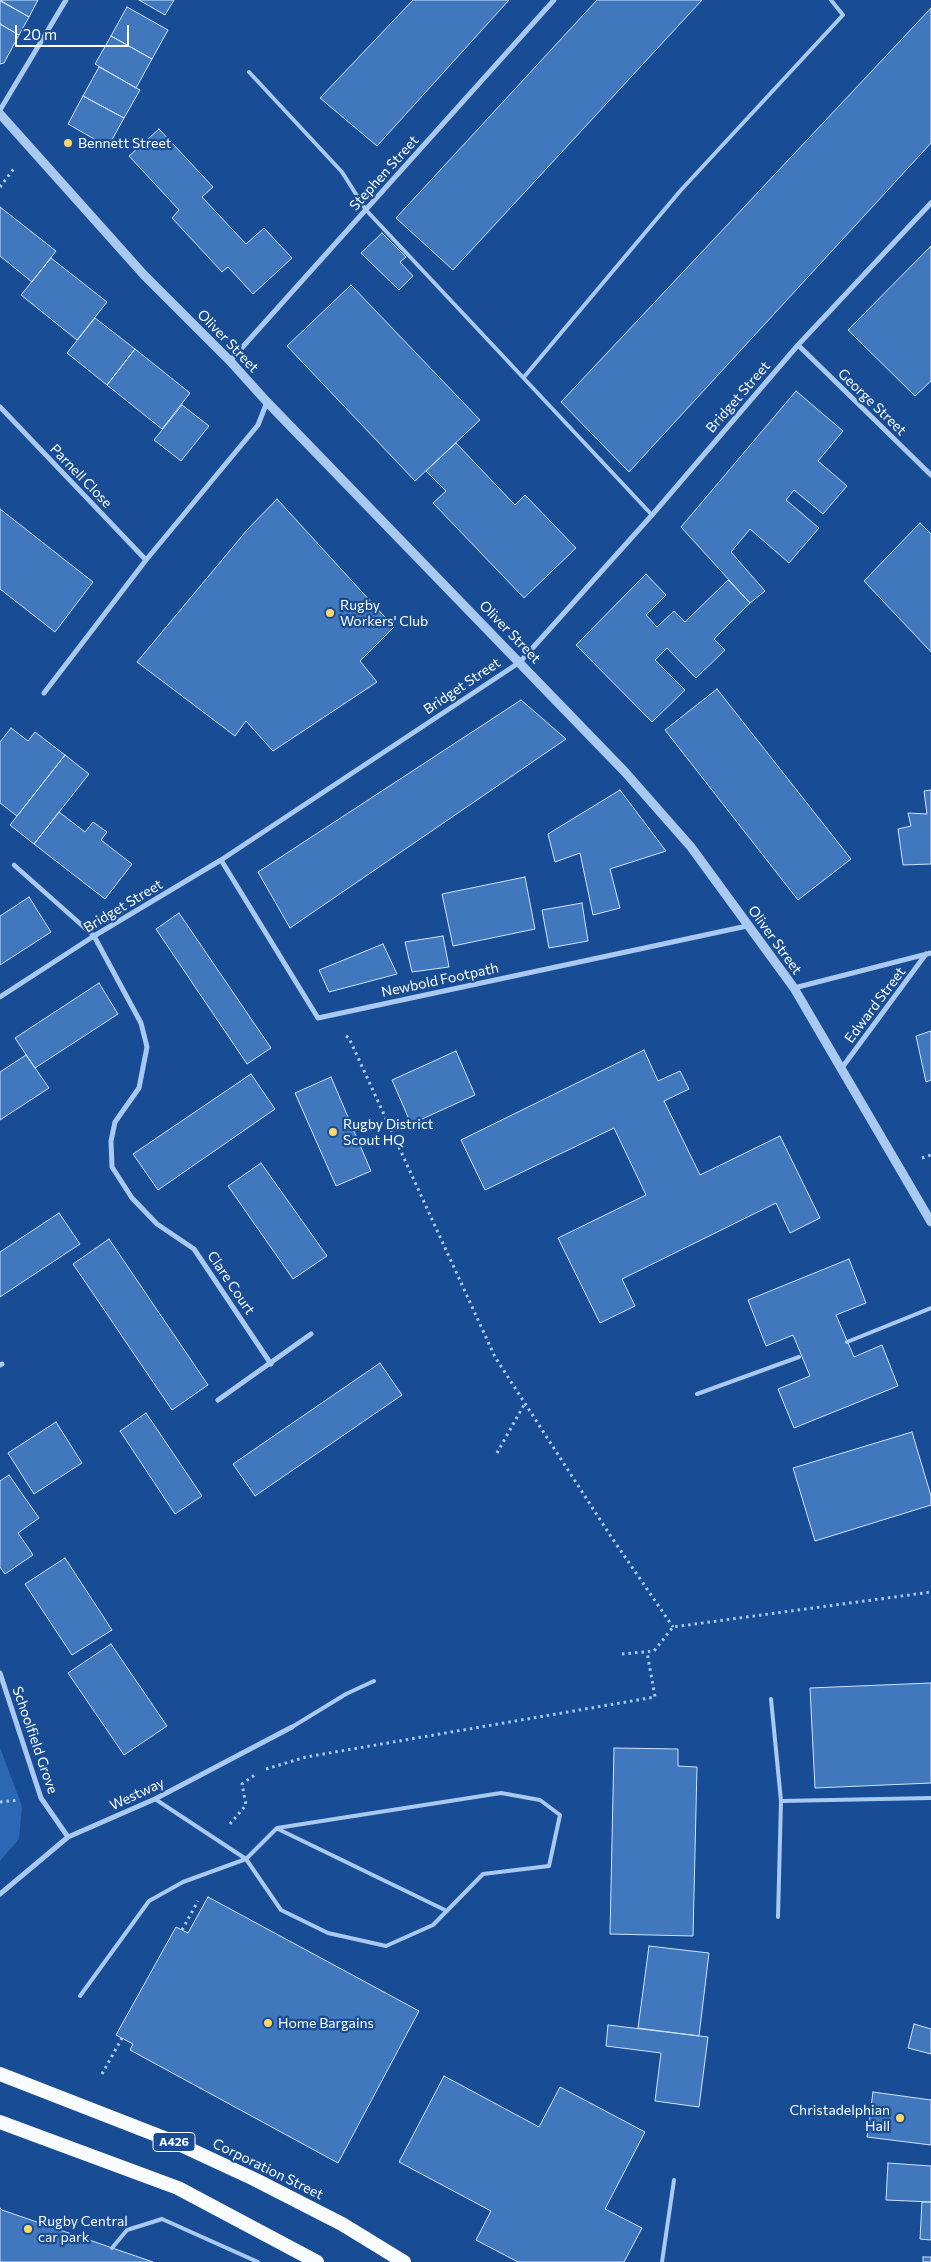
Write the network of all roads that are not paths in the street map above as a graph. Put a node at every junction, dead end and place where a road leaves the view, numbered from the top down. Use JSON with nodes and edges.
{"nodes":[{"id":1,"x":66,"y":0,"type":"edge"},
{"id":2,"x":554,"y":0,"type":"edge"},
{"id":3,"x":831,"y":0,"type":"edge"},
{"id":4,"x":249,"y":72,"type":"dead end"},
{"id":5,"x":0,"y":110,"type":"edge"},
{"id":6,"x":0,"y":114,"type":"edge"},
{"id":7,"x":931,"y":203,"type":"edge"},
{"id":8,"x":366,"y":210,"type":"junction"},
{"id":9,"x":798,"y":345,"type":"junction"},
{"id":10,"x":230,"y":361,"type":"junction"},
{"id":11,"x":524,"y":377,"type":"junction"},
{"id":12,"x":267,"y":402,"type":"junction"},
{"id":13,"x":0,"y":407,"type":"edge"},
{"id":14,"x":931,"y":475,"type":"edge"},
{"id":15,"x":652,"y":515,"type":"junction"},
{"id":16,"x":146,"y":560,"type":"junction"},
{"id":17,"x":520,"y":662,"type":"junction"},
{"id":18,"x":44,"y":693,"type":"dead end"},
{"id":19,"x":220,"y":860,"type":"junction"},
{"id":20,"x":14,"y":865,"type":"dead end"},
{"id":21,"x":747,"y":926,"type":"junction"},
{"id":22,"x":94,"y":936,"type":"junction"},
{"id":23,"x":929,"y":953,"type":"edge"},
{"id":24,"x":794,"y":988,"type":"junction"},
{"id":25,"x":0,"y":997,"type":"edge"},
{"id":26,"x":842,"y":1069,"type":"junction"},
{"id":27,"x":931,"y":1222,"type":"edge"},
{"id":28,"x":931,"y":1308,"type":"edge"},
{"id":29,"x":311,"y":1334,"type":"dead end"},
{"id":30,"x":847,"y":1342,"type":"dead end"},
{"id":31,"x":799,"y":1357,"type":"dead end"},
{"id":32,"x":271,"y":1364,"type":"junction"},
{"id":33,"x":696,"y":1394,"type":"dead end"},
{"id":34,"x":218,"y":1400,"type":"dead end"},
{"id":35,"x":0,"y":1673,"type":"edge"},
{"id":36,"x":374,"y":1681,"type":"dead end"},
{"id":37,"x":771,"y":1699,"type":"dead end"},
{"id":38,"x":292,"y":1727,"type":"joint"},
{"id":39,"x":931,"y":1798,"type":"edge"},
{"id":40,"x":155,"y":1799,"type":"junction"},
{"id":41,"x":781,"y":1800,"type":"junction"},
{"id":42,"x":277,"y":1828,"type":"junction"},
{"id":43,"x":68,"y":1837,"type":"junction"},
{"id":44,"x":246,"y":1859,"type":"junction"},
{"id":45,"x":0,"y":1894,"type":"edge"},
{"id":46,"x":447,"y":1911,"type":"junction"},
{"id":47,"x":778,"y":1917,"type":"dead end"},
{"id":48,"x":80,"y":1996,"type":"dead end"},
{"id":49,"x":0,"y":2074,"type":"edge"},
{"id":50,"x":0,"y":2122,"type":"edge"},
{"id":51,"x":674,"y":2180,"type":"dead end"},
{"id":52,"x":112,"y":2248,"type":"dead end"},
{"id":53,"x":258,"y":2262,"type":"edge"},
{"id":54,"x":317,"y":2262,"type":"edge"},
{"id":55,"x":404,"y":2262,"type":"edge"},
{"id":56,"x":662,"y":2262,"type":"edge"}],
"edges":[{"from":1,"to":5,"type":"street"},
{"from":2,"to":8,"type":"street","name":"Stephen Street"},
{"from":3,"to":11,"type":"lane"},
{"from":4,"to":8,"type":"lane"},
{"from":6,"to":10,"type":"street","name":"Oliver Street"},
{"from":7,"to":9,"type":"street","name":"Bridget Street"},
{"from":8,"to":10,"type":"street","name":"Stephen Street"},
{"from":8,"to":11,"type":"lane"},
{"from":9,"to":14,"type":"street","name":"George Street"},
{"from":9,"to":15,"type":"street","name":"Bridget Street"},
{"from":10,"to":12,"type":"street","name":"Oliver Street"},
{"from":11,"to":15,"type":"lane"},
{"from":12,"to":16,"type":"street"},
{"from":12,"to":17,"type":"street","name":"Oliver Street"},
{"from":13,"to":16,"type":"street","name":"Parnell Close"},
{"from":15,"to":17,"type":"street","name":"Bridget Street"},
{"from":16,"to":18,"type":"street"},
{"from":17,"to":19,"type":"street","name":"Bridget Street"},
{"from":17,"to":21,"type":"street","name":"Oliver Street"},
{"from":19,"to":21,"type":"street","name":"Newbold Footpath"},
{"from":19,"to":22,"type":"street","name":"Bridget Street"},
{"from":20,"to":22,"type":"street"},
{"from":21,"to":24,"type":"street","name":"Oliver Street"},
{"from":22,"to":25,"type":"street","name":"Bridget Street"},
{"from":22,"to":32,"type":"street","name":"Clare Court"},
{"from":23,"to":24,"type":"street","name":"Edward Street"},
{"from":23,"to":26,"type":"street","name":"Edward Street"},
{"from":24,"to":26,"type":"street","name":"Oliver Street"},
{"from":26,"to":27,"type":"street","name":"Oliver Street"},
{"from":28,"to":30,"type":"lane"},
{"from":29,"to":32,"type":"street"},
{"from":31,"to":33,"type":"lane"},
{"from":32,"to":34,"type":"street"},
{"from":35,"to":43,"type":"street","name":"Schoolfield Grove"},
{"from":36,"to":38,"type":"lane"},
{"from":37,"to":41,"type":"lane"},
{"from":38,"to":40,"type":"street","name":"Westway"},
{"from":39,"to":41,"type":"lane"},
{"from":40,"to":43,"type":"street","name":"Westway"},
{"from":40,"to":44,"type":"lane"},
{"from":41,"to":47,"type":"lane"},
{"from":42,"to":44,"type":"lane"},
{"from":42,"to":46,"type":"lane"},
{"from":42,"to":46,"type":"lane"},
{"from":43,"to":45,"type":"street","name":"Westway"},
{"from":44,"to":46,"type":"lane"},
{"from":44,"to":48,"type":"lane"},
{"from":49,"to":55,"type":"highway","name":"Corporation Street","number":"A426"},
{"from":50,"to":54,"type":"highway"},
{"from":51,"to":56,"type":"lane"},
{"from":52,"to":53,"type":"lane"}]}
